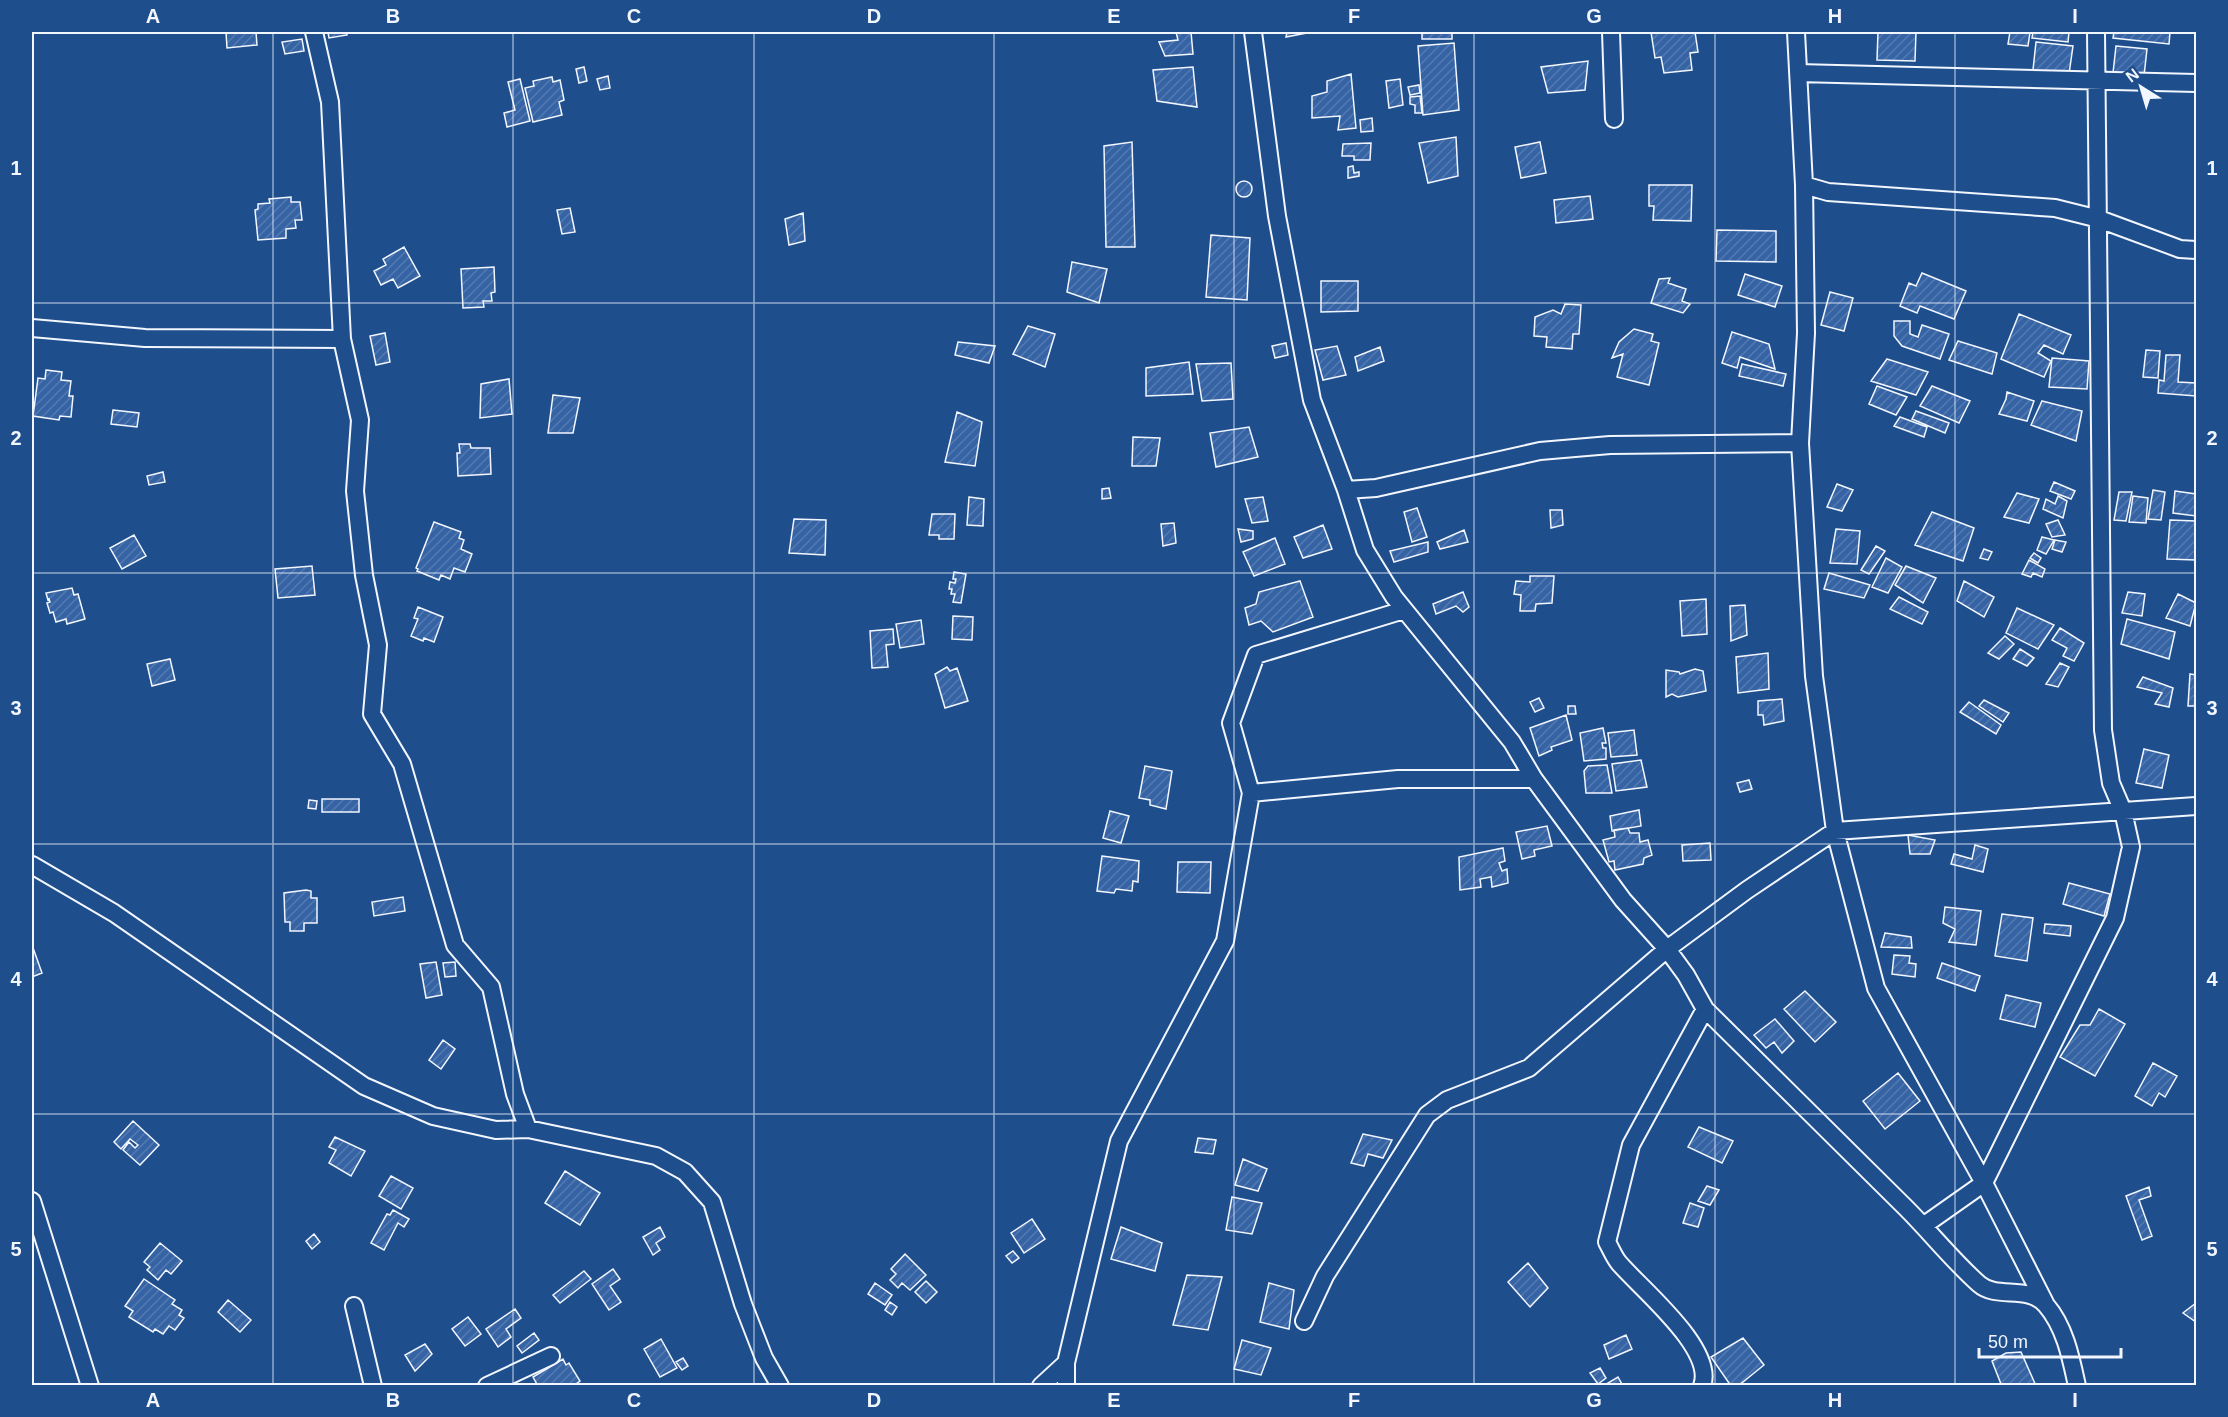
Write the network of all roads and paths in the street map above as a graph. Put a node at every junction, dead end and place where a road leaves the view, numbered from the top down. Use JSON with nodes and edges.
{"nodes":[{"id":1,"x":314,"y":32,"type":"edge"},
{"id":2,"x":1253,"y":32,"type":"edge"},
{"id":3,"x":1611,"y":32,"type":"edge"},
{"id":4,"x":1796,"y":32,"type":"edge"},
{"id":5,"x":2096,"y":32,"type":"edge"},
{"id":6,"x":1798,"y":73,"type":"junction"},
{"id":7,"x":2096,"y":80,"type":"junction"},
{"id":8,"x":2196,"y":83,"type":"edge"},
{"id":9,"x":1614,"y":119,"type":"dead end"},
{"id":10,"x":1804,"y":185,"type":"junction"},
{"id":11,"x":2099,"y":219,"type":"junction"},
{"id":12,"x":2196,"y":250,"type":"edge"},
{"id":13,"x":32,"y":328,"type":"edge"},
{"id":14,"x":342,"y":339,"type":"junction"},
{"id":15,"x":1800,"y":443,"type":"junction"},
{"id":16,"x":1346,"y":490,"type":"junction"},
{"id":17,"x":1404,"y":609,"type":"junction"},
{"id":18,"x":1534,"y":779,"type":"junction"},
{"id":19,"x":1251,"y":793,"type":"junction"},
{"id":20,"x":2196,"y":806,"type":"edge"},
{"id":21,"x":2123,"y":811,"type":"junction"},
{"id":22,"x":1835,"y":831,"type":"junction"},
{"id":23,"x":32,"y":865,"type":"edge"},
{"id":24,"x":1667,"y":949,"type":"junction"},
{"id":25,"x":1705,"y":1009,"type":"junction"},
{"id":26,"x":528,"y":1129,"type":"junction"},
{"id":27,"x":1984,"y":1183,"type":"junction"},
{"id":28,"x":32,"y":1201,"type":"edge"},
{"id":29,"x":1923,"y":1226,"type":"junction"},
{"id":30,"x":2045,"y":1304,"type":"junction"},
{"id":31,"x":354,"y":1306,"type":"dead end"},
{"id":32,"x":1304,"y":1321,"type":"dead end"},
{"id":33,"x":550,"y":1356,"type":"dead end"},
{"id":34,"x":1066,"y":1363,"type":"junction"},
{"id":35,"x":90,"y":1386,"type":"edge"},
{"id":36,"x":373,"y":1386,"type":"edge"},
{"id":37,"x":487,"y":1386,"type":"edge"},
{"id":38,"x":780,"y":1386,"type":"edge"},
{"id":39,"x":1041,"y":1386,"type":"edge"},
{"id":40,"x":1066,"y":1386,"type":"edge"},
{"id":41,"x":1702,"y":1386,"type":"edge"},
{"id":42,"x":2077,"y":1386,"type":"edge"}],
"edges":[{"from":1,"to":14,"type":"street"},
{"from":2,"to":16,"type":"street"},
{"from":3,"to":9,"type":"street"},
{"from":4,"to":6,"type":"street"},
{"from":5,"to":7,"type":"street"},
{"from":6,"to":7,"type":"street"},
{"from":6,"to":10,"type":"street"},
{"from":7,"to":8,"type":"street"},
{"from":7,"to":11,"type":"street"},
{"from":10,"to":11,"type":"street"},
{"from":10,"to":15,"type":"street"},
{"from":11,"to":12,"type":"street"},
{"from":11,"to":21,"type":"street"},
{"from":13,"to":14,"type":"street"},
{"from":14,"to":26,"type":"street"},
{"from":15,"to":16,"type":"street"},
{"from":15,"to":22,"type":"street"},
{"from":16,"to":17,"type":"street"},
{"from":17,"to":18,"type":"street"},
{"from":17,"to":19,"type":"street"},
{"from":18,"to":19,"type":"street"},
{"from":18,"to":24,"type":"street"},
{"from":19,"to":34,"type":"street"},
{"from":20,"to":21,"type":"street"},
{"from":21,"to":22,"type":"street"},
{"from":21,"to":27,"type":"street"},
{"from":22,"to":24,"type":"street"},
{"from":22,"to":27,"type":"street"},
{"from":23,"to":26,"type":"street"},
{"from":24,"to":25,"type":"street"},
{"from":24,"to":32,"type":"street"},
{"from":25,"to":29,"type":"street"},
{"from":25,"to":41,"type":"street"},
{"from":26,"to":38,"type":"street"},
{"from":27,"to":29,"type":"street"},
{"from":27,"to":30,"type":"street"},
{"from":28,"to":35,"type":"street"},
{"from":29,"to":30,"type":"street"},
{"from":30,"to":42,"type":"street"},
{"from":31,"to":36,"type":"street"},
{"from":33,"to":37,"type":"street"},
{"from":34,"to":39,"type":"street"},
{"from":34,"to":40,"type":"street"}]}
